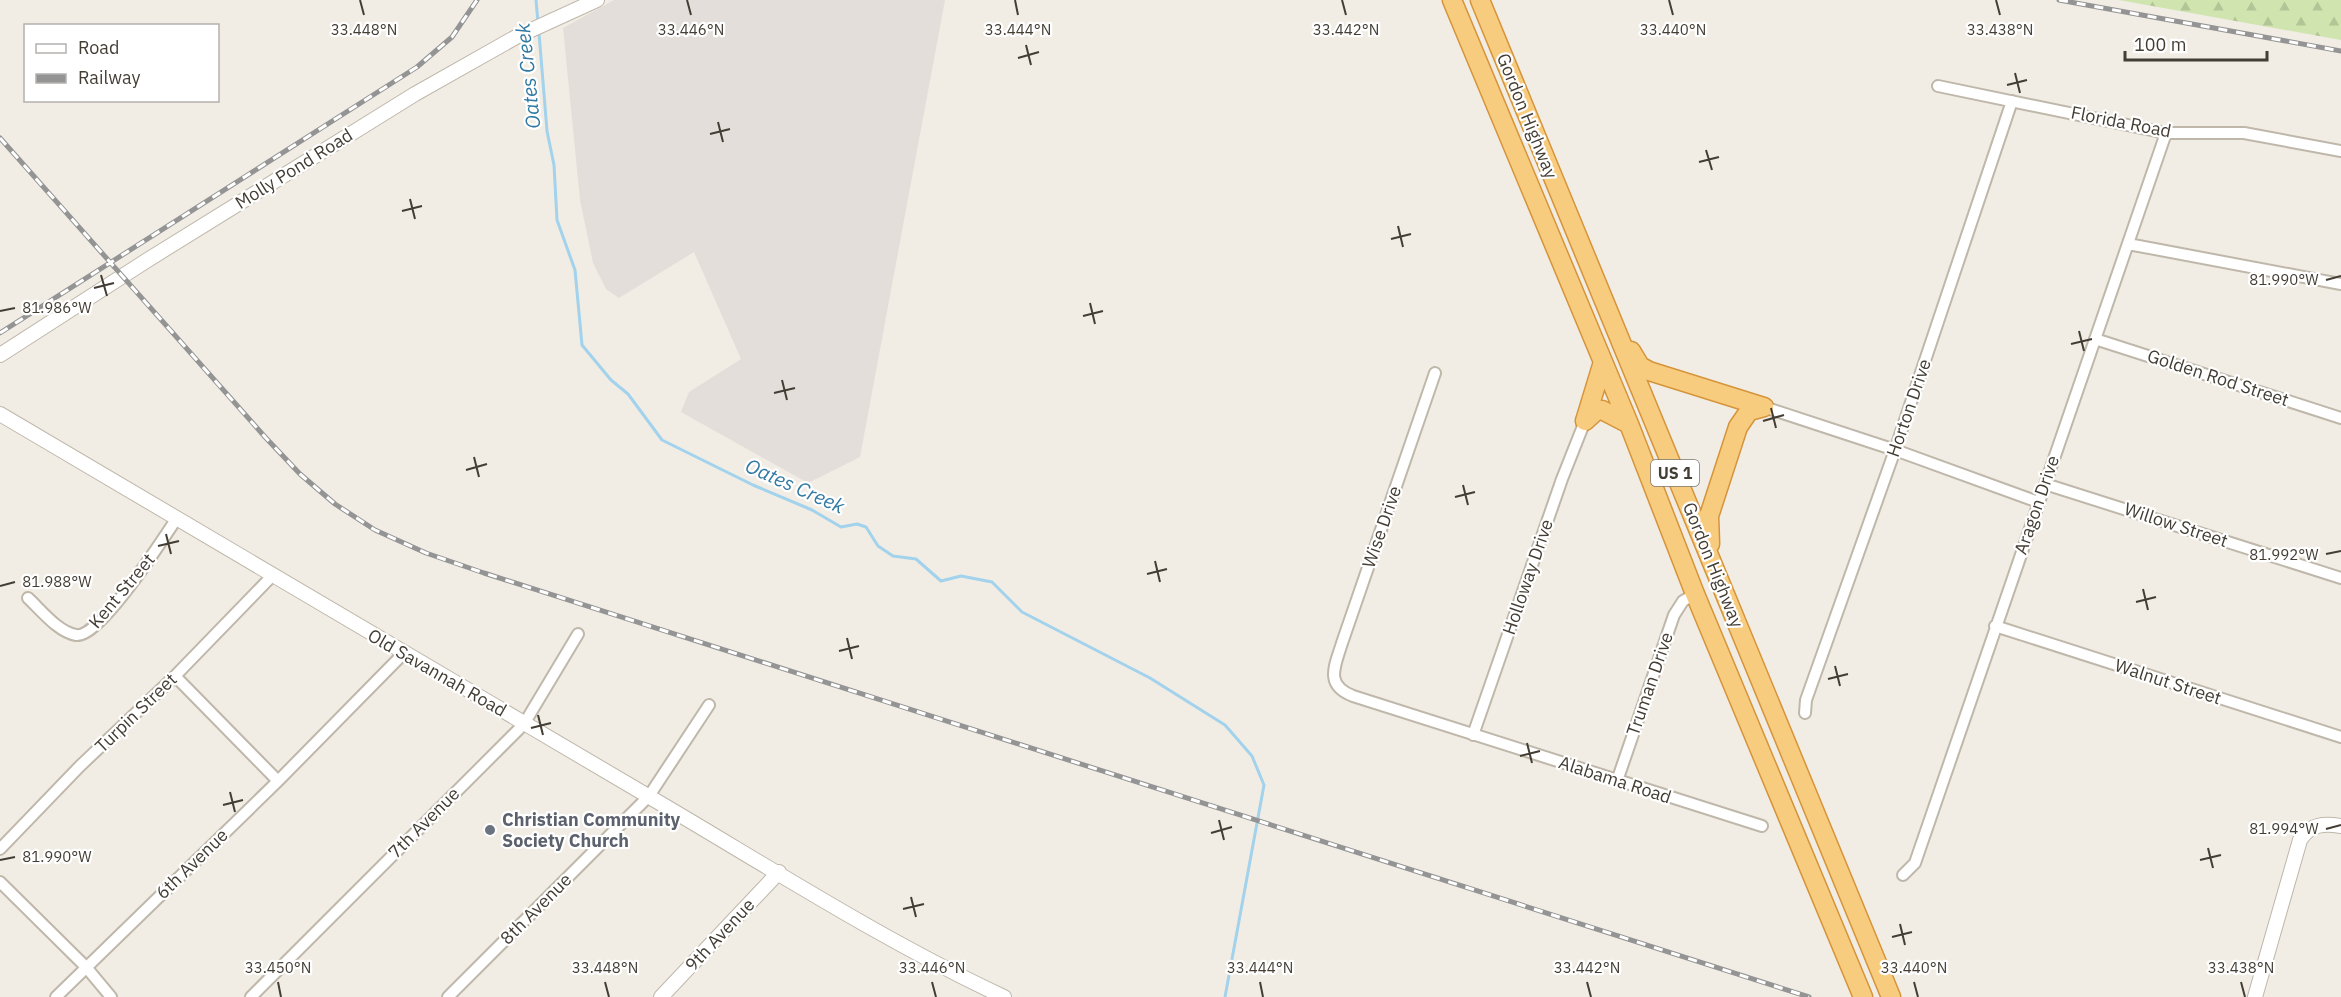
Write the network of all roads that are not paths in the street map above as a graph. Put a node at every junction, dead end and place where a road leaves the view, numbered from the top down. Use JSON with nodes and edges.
{"nodes":[{"id":1,"x":597,"y":0,"type":"edge"},
{"id":2,"x":1452,"y":0,"type":"edge"},
{"id":3,"x":1480,"y":0,"type":"edge"},
{"id":4,"x":1938,"y":87,"type":"dead end"},
{"id":5,"x":2012,"y":101,"type":"junction"},
{"id":6,"x":2166,"y":133,"type":"junction"},
{"id":7,"x":2341,"y":151,"type":"edge"},
{"id":8,"x":2128,"y":244,"type":"junction"},
{"id":9,"x":2341,"y":284,"type":"edge"},
{"id":10,"x":1618,"y":336,"type":"junction"},
{"id":11,"x":2095,"y":339,"type":"junction"},
{"id":12,"x":0,"y":355,"type":"edge"},
{"id":13,"x":1603,"y":362,"type":"junction"},
{"id":14,"x":1435,"y":373,"type":"dead end"},
{"id":15,"x":1764,"y":407,"type":"junction"},
{"id":16,"x":0,"y":414,"type":"edge"},
{"id":17,"x":2341,"y":418,"type":"edge"},
{"id":18,"x":1585,"y":421,"type":"junction"},
{"id":19,"x":1629,"y":424,"type":"junction"},
{"id":20,"x":1895,"y":450,"type":"junction"},
{"id":21,"x":2045,"y":484,"type":"junction"},
{"id":22,"x":2038,"y":502,"type":"junction"},
{"id":23,"x":177,"y":518,"type":"junction"},
{"id":24,"x":1710,"y":558,"type":"junction"},
{"id":25,"x":272,"y":576,"type":"junction"},
{"id":26,"x":2341,"y":578,"type":"edge"},
{"id":27,"x":1695,"y":594,"type":"junction"},
{"id":28,"x":28,"y":598,"type":"dead end"},
{"id":29,"x":1995,"y":626,"type":"junction"},
{"id":30,"x":578,"y":634,"type":"dead end"},
{"id":31,"x":403,"y":654,"type":"junction"},
{"id":32,"x":175,"y":676,"type":"junction"},
{"id":33,"x":1334,"y":683,"type":"joint"},
{"id":34,"x":709,"y":705,"type":"dead end"},
{"id":35,"x":1805,"y":713,"type":"dead end"},
{"id":36,"x":524,"y":724,"type":"junction"},
{"id":37,"x":1473,"y":735,"type":"junction"},
{"id":38,"x":2341,"y":737,"type":"edge"},
{"id":39,"x":278,"y":781,"type":"junction"},
{"id":40,"x":1617,"y":781,"type":"junction"},
{"id":41,"x":648,"y":796,"type":"junction"},
{"id":42,"x":1762,"y":826,"type":"dead end"},
{"id":43,"x":2341,"y":826,"type":"edge"},
{"id":44,"x":0,"y":849,"type":"edge"},
{"id":45,"x":779,"y":872,"type":"junction"},
{"id":46,"x":1903,"y":874,"type":"dead end"},
{"id":47,"x":0,"y":882,"type":"edge"},
{"id":48,"x":86,"y":967,"type":"junction"},
{"id":49,"x":56,"y":997,"type":"edge"},
{"id":50,"x":111,"y":997,"type":"edge"},
{"id":51,"x":121,"y":997,"type":"edge"},
{"id":52,"x":251,"y":997,"type":"edge"},
{"id":53,"x":448,"y":997,"type":"edge"},
{"id":54,"x":661,"y":997,"type":"edge"},
{"id":55,"x":1004,"y":997,"type":"edge"},
{"id":56,"x":1863,"y":997,"type":"edge"},
{"id":57,"x":1891,"y":997,"type":"edge"},
{"id":58,"x":2255,"y":997,"type":"edge"}],
"edges":[{"from":1,"to":12,"type":"street","name":"Molly Pond Road"},
{"from":2,"to":13,"type":"highway","name":"Gordon Highway","number":"US 1"},
{"from":3,"to":10,"type":"highway","name":"Gordon Highway","number":"US 1"},
{"from":4,"to":5,"type":"street","name":"Florida Road"},
{"from":5,"to":6,"type":"street","name":"Florida Road"},
{"from":5,"to":20,"type":"street","name":"Horton Drive"},
{"from":6,"to":7,"type":"street","name":"Florida Road"},
{"from":6,"to":8,"type":"street","name":"Aragon Drive"},
{"from":8,"to":9,"type":"street"},
{"from":8,"to":11,"type":"street","name":"Aragon Drive"},
{"from":10,"to":15,"type":"highway"},
{"from":10,"to":24,"type":"highway","name":"Gordon Highway","number":"US 1"},
{"from":11,"to":17,"type":"street","name":"Golden Rod Street"},
{"from":11,"to":21,"type":"street","name":"Aragon Drive"},
{"from":13,"to":18,"type":"highway"},
{"from":13,"to":19,"type":"highway","name":"Gordon Highway","number":"US 1"},
{"from":14,"to":33,"type":"street","name":"Wise Drive"},
{"from":15,"to":20,"type":"street"},
{"from":15,"to":24,"type":"highway"},
{"from":16,"to":23,"type":"street","name":"Old Savannah Road"},
{"from":18,"to":19,"type":"highway"},
{"from":18,"to":37,"type":"street","name":"Holloway Drive"},
{"from":19,"to":27,"type":"highway","name":"Gordon Highway","number":"US 1"},
{"from":20,"to":22,"type":"street"},
{"from":20,"to":35,"type":"street","name":"Horton Drive"},
{"from":21,"to":22,"type":"street","name":"Aragon Drive"},
{"from":21,"to":26,"type":"street","name":"Willow Street"},
{"from":22,"to":29,"type":"street","name":"Aragon Drive"},
{"from":23,"to":25,"type":"street","name":"Old Savannah Road"},
{"from":23,"to":28,"type":"street","name":"Kent Street"},
{"from":24,"to":57,"type":"highway","name":"Gordon Highway","number":"US 1"},
{"from":25,"to":31,"type":"street","name":"Old Savannah Road"},
{"from":25,"to":32,"type":"street","name":"Turpin Street"},
{"from":27,"to":40,"type":"street","name":"Truman Drive"},
{"from":27,"to":56,"type":"highway","name":"Gordon Highway","number":"US 1"},
{"from":29,"to":38,"type":"street","name":"Walnut Street"},
{"from":29,"to":46,"type":"street","name":"Aragon Drive"},
{"from":30,"to":36,"type":"street","name":"7th Avenue"},
{"from":31,"to":36,"type":"street","name":"Old Savannah Road"},
{"from":31,"to":39,"type":"street","name":"6th Avenue"},
{"from":32,"to":39,"type":"street"},
{"from":32,"to":44,"type":"street","name":"Turpin Street"},
{"from":33,"to":37,"type":"street","name":"Alabama Road"},
{"from":34,"to":41,"type":"street","name":"8th Avenue"},
{"from":36,"to":41,"type":"street","name":"Old Savannah Road"},
{"from":36,"to":52,"type":"street","name":"7th Avenue"},
{"from":37,"to":40,"type":"street","name":"Alabama Road"},
{"from":39,"to":48,"type":"street","name":"6th Avenue"},
{"from":40,"to":42,"type":"street","name":"Alabama Road"},
{"from":41,"to":45,"type":"street","name":"Old Savannah Road"},
{"from":41,"to":53,"type":"street","name":"8th Avenue"},
{"from":43,"to":58,"type":"street"},
{"from":45,"to":54,"type":"street","name":"9th Avenue"},
{"from":45,"to":55,"type":"street","name":"Old Savannah Road"},
{"from":47,"to":48,"type":"street"},
{"from":48,"to":49,"type":"street","name":"6th Avenue"},
{"from":48,"to":50,"type":"street"},
{"from":48,"to":51,"type":"street"}]}
